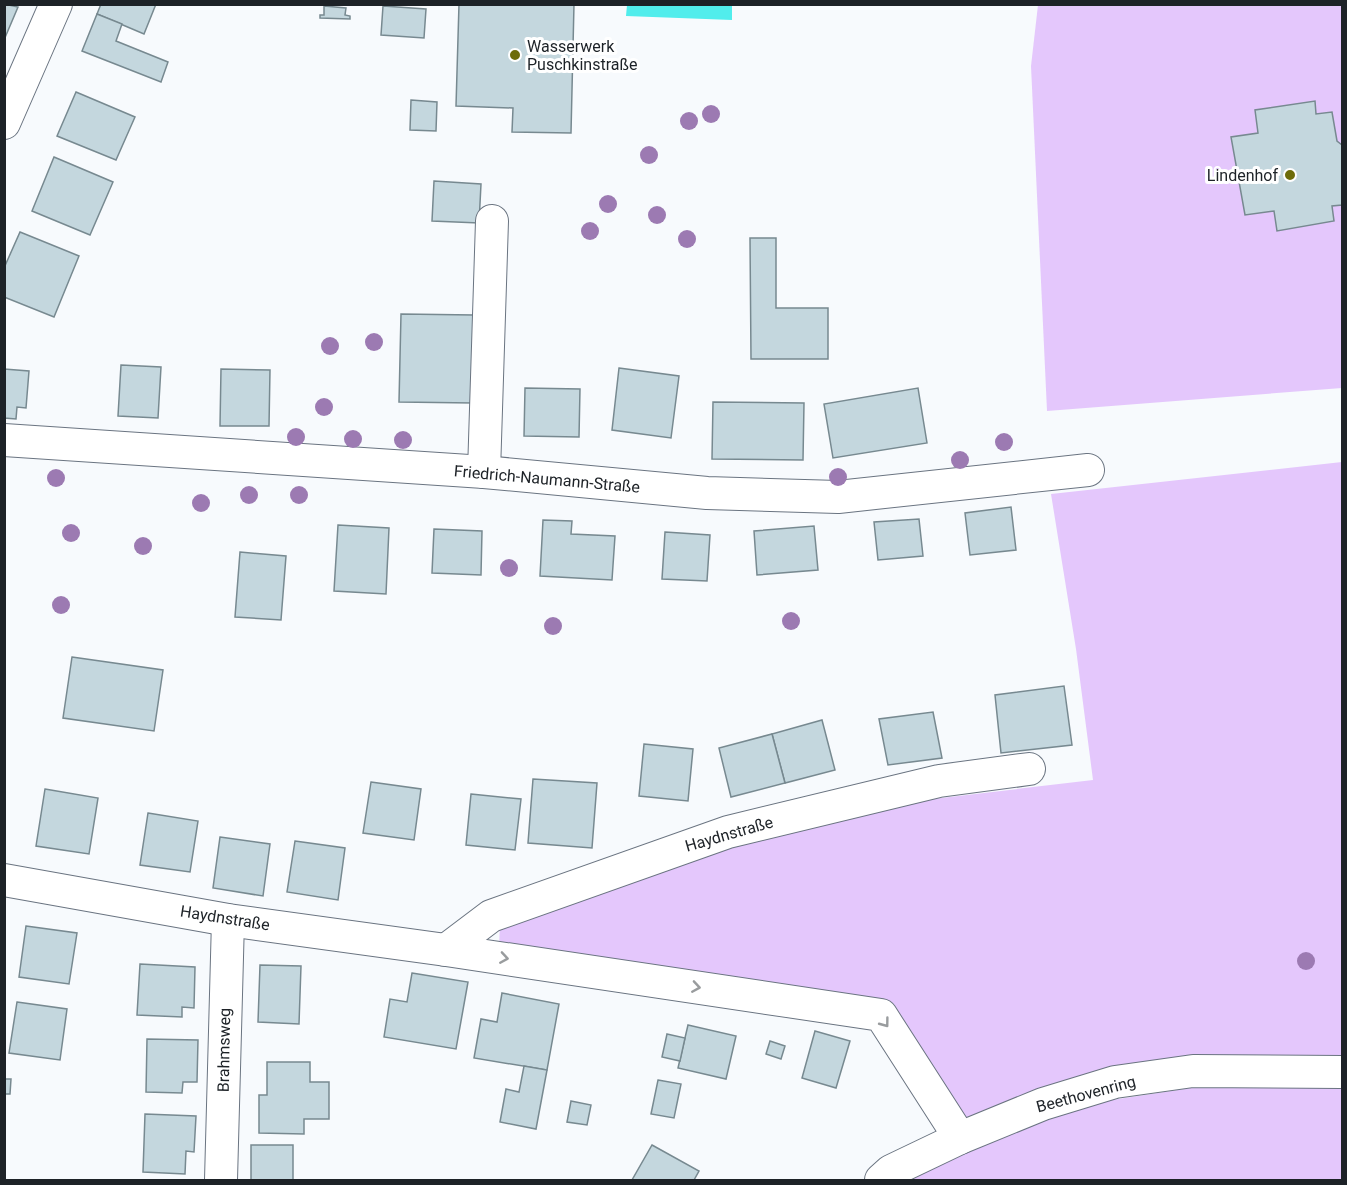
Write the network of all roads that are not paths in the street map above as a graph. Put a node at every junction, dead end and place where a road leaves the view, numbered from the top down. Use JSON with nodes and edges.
{"nodes":[{"id":1,"x":56,"y":4,"type":"edge"},
{"id":2,"x":4,"y":123,"type":"edge"},
{"id":3,"x":492,"y":221,"type":"dead end"},
{"id":4,"x":4,"y":440,"type":"edge"},
{"id":5,"x":1088,"y":470,"type":"dead end"},
{"id":6,"x":484,"y":472,"type":"junction"},
{"id":7,"x":1029,"y":769,"type":"dead end"},
{"id":8,"x":4,"y":880,"type":"edge"},
{"id":9,"x":228,"y":920,"type":"junction"},
{"id":10,"x":446,"y":950,"type":"junction"},
{"id":11,"x":1342,"y":1072,"type":"edge"},
{"id":12,"x":960,"y":1138,"type":"junction"},
{"id":13,"x":221,"y":1180,"type":"edge"},
{"id":14,"x":881,"y":1180,"type":"edge"}],
"edges":[{"from":1,"to":2,"type":"street"},
{"from":3,"to":6,"type":"street"},
{"from":4,"to":6,"type":"street","name":"Friedrich-Naumann-Straße"},
{"from":5,"to":6,"type":"street","name":"Friedrich-Naumann-Straße"},
{"from":7,"to":10,"type":"street","name":"Haydnstraße"},
{"from":8,"to":9,"type":"street","name":"Haydnstraße"},
{"from":9,"to":10,"type":"street","name":"Haydnstraße"},
{"from":9,"to":13,"type":"street","name":"Brahmsweg"},
{"from":10,"to":12,"type":"street","name":"Haydnstraße","one_way":true},
{"from":11,"to":12,"type":"street","name":"Beethovenring"},
{"from":12,"to":14,"type":"street","name":"Beethovenring"}]}
